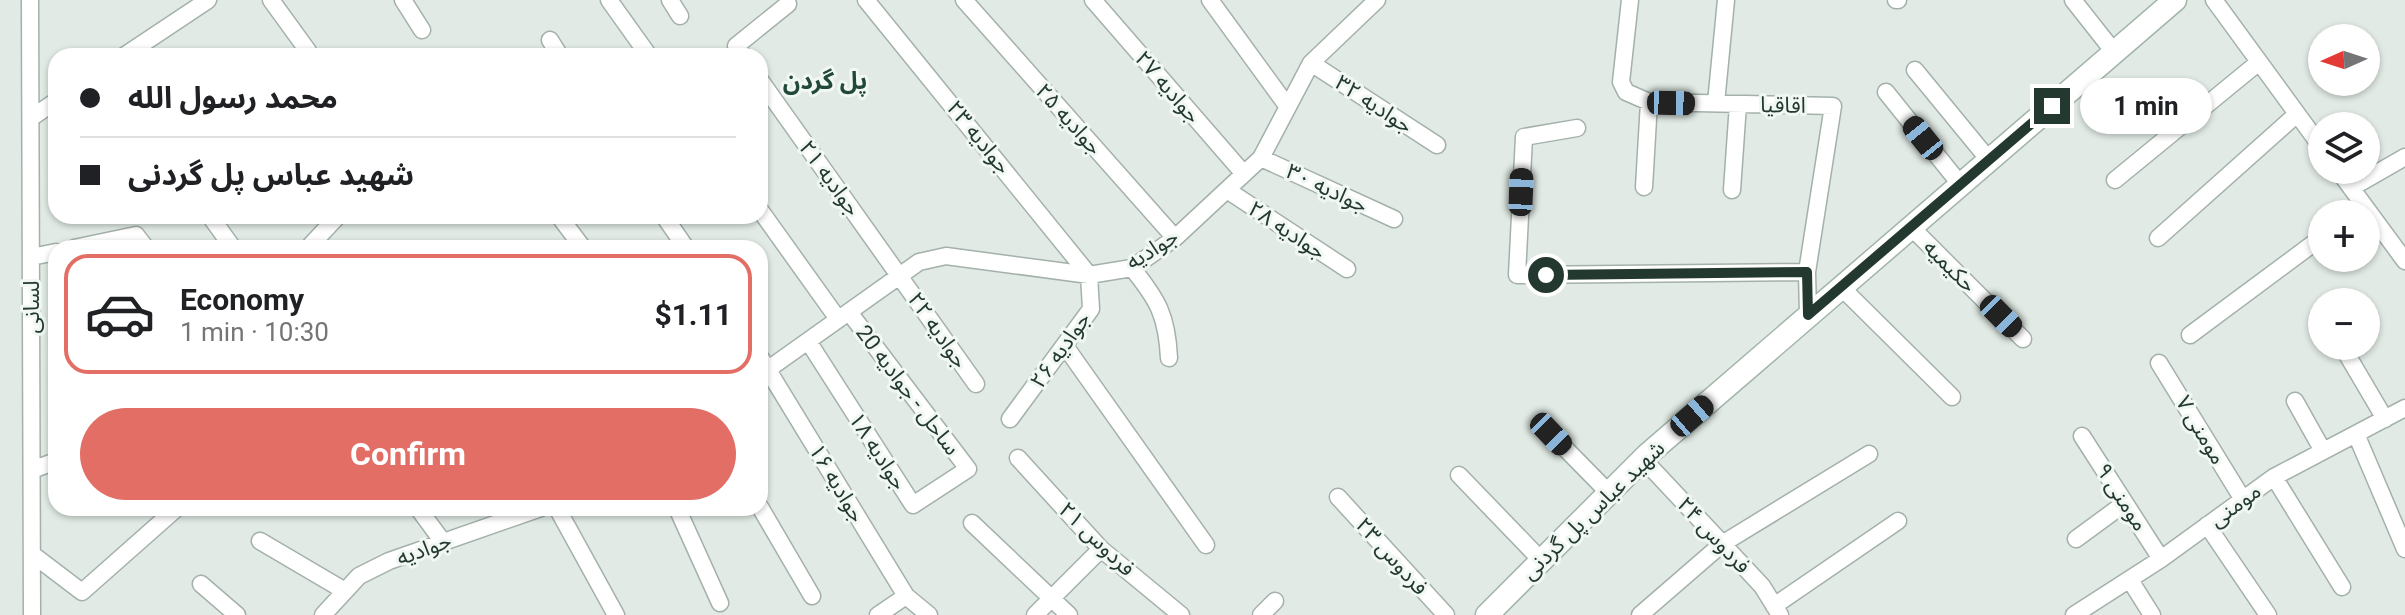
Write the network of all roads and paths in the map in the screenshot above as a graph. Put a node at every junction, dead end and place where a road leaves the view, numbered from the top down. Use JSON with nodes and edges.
{"nodes":[{"id":1,"x":30,"y":0,"type":"edge"},
{"id":2,"x":208,"y":0,"type":"edge"},
{"id":3,"x":271,"y":0,"type":"edge"},
{"id":4,"x":403,"y":0,"type":"edge"},
{"id":5,"x":609,"y":0,"type":"edge"},
{"id":6,"x":670,"y":0,"type":"edge"},
{"id":7,"x":866,"y":0,"type":"edge"},
{"id":8,"x":964,"y":0,"type":"edge"},
{"id":9,"x":1093,"y":0,"type":"edge"},
{"id":10,"x":1210,"y":0,"type":"edge"},
{"id":11,"x":1377,"y":0,"type":"edge"},
{"id":12,"x":1630,"y":0,"type":"edge"},
{"id":13,"x":1726,"y":0,"type":"edge"},
{"id":14,"x":2073,"y":0,"type":"edge"},
{"id":15,"x":2175,"y":0,"type":"edge"},
{"id":16,"x":2214,"y":0,"type":"edge"},
{"id":17,"x":788,"y":4,"type":"dead end"},
{"id":18,"x":680,"y":16,"type":"dead end"},
{"id":19,"x":422,"y":30,"type":"dead end"},
{"id":20,"x":550,"y":40,"type":"dead end"},
{"id":21,"x":136,"y":48,"type":"edge"},
{"id":22,"x":306,"y":48,"type":"edge"},
{"id":23,"x":555,"y":48,"type":"edge"},
{"id":24,"x":643,"y":48,"type":"edge"},
{"id":25,"x":737,"y":48,"type":"edge"},
{"id":26,"x":2114,"y":52,"type":"junction"},
{"id":27,"x":2259,"y":62,"type":"junction"},
{"id":28,"x":1311,"y":63,"type":"junction"},
{"id":29,"x":1915,"y":70,"type":"dead end"},
{"id":30,"x":768,"y":91,"type":"edge"},
{"id":31,"x":1886,"y":92,"type":"dead end"},
{"id":32,"x":1649,"y":102,"type":"junction"},
{"id":33,"x":1716,"y":103,"type":"junction"},
{"id":34,"x":1738,"y":104,"type":"junction"},
{"id":35,"x":48,"y":106,"type":"edge"},
{"id":36,"x":1288,"y":107,"type":"junction"},
{"id":37,"x":2297,"y":114,"type":"junction"},
{"id":38,"x":31,"y":118,"type":"junction"},
{"id":39,"x":1577,"y":128,"type":"dead end"},
{"id":40,"x":2308,"y":129,"type":"edge"},
{"id":41,"x":1437,"y":145,"type":"dead end"},
{"id":42,"x":2405,"y":157,"type":"edge"},
{"id":43,"x":1261,"y":158,"type":"junction"},
{"id":44,"x":1989,"y":160,"type":"junction"},
{"id":45,"x":1244,"y":174,"type":"junction"},
{"id":46,"x":2115,"y":180,"type":"dead end"},
{"id":47,"x":1960,"y":184,"type":"junction"},
{"id":48,"x":2348,"y":184,"type":"edge"},
{"id":49,"x":1644,"y":187,"type":"dead end"},
{"id":50,"x":2351,"y":188,"type":"junction"},
{"id":51,"x":1227,"y":190,"type":"junction"},
{"id":52,"x":1732,"y":190,"type":"dead end"},
{"id":53,"x":2355,"y":200,"type":"edge"},
{"id":54,"x":1394,"y":219,"type":"dead end"},
{"id":55,"x":768,"y":220,"type":"edge"},
{"id":56,"x":330,"y":224,"type":"edge"},
{"id":57,"x":1911,"y":227,"type":"junction"},
{"id":58,"x":2380,"y":234,"type":"edge"},
{"id":59,"x":1175,"y":238,"type":"junction"},
{"id":60,"x":2158,"y":238,"type":"dead end"},
{"id":61,"x":112,"y":240,"type":"edge"},
{"id":62,"x":140,"y":240,"type":"edge"},
{"id":63,"x":316,"y":240,"type":"edge"},
{"id":64,"x":2308,"y":247,"type":"edge"},
{"id":65,"x":48,"y":254,"type":"edge"},
{"id":66,"x":31,"y":257,"type":"junction"},
{"id":67,"x":2405,"y":261,"type":"edge"},
{"id":68,"x":1132,"y":268,"type":"junction"},
{"id":69,"x":1347,"y":269,"type":"dead end"},
{"id":70,"x":1807,"y":272,"type":"junction"},
{"id":71,"x":1089,"y":275,"type":"junction"},
{"id":72,"x":900,"y":276,"type":"junction"},
{"id":73,"x":1841,"y":287,"type":"junction"},
{"id":74,"x":1808,"y":315,"type":"junction"},
{"id":75,"x":844,"y":316,"type":"junction"},
{"id":76,"x":2190,"y":335,"type":"dead end"},
{"id":77,"x":2023,"y":339,"type":"dead end"},
{"id":78,"x":808,"y":341,"type":"junction"},
{"id":79,"x":1065,"y":346,"type":"junction"},
{"id":80,"x":1169,"y":358,"type":"dead end"},
{"id":81,"x":2350,"y":360,"type":"edge"},
{"id":82,"x":2159,"y":363,"type":"dead end"},
{"id":83,"x":768,"y":364,"type":"edge"},
{"id":84,"x":768,"y":375,"type":"edge"},
{"id":85,"x":976,"y":384,"type":"dead end"},
{"id":86,"x":1952,"y":397,"type":"dead end"},
{"id":87,"x":2295,"y":401,"type":"dead end"},
{"id":88,"x":2405,"y":408,"type":"edge"},
{"id":89,"x":1010,"y":419,"type":"dead end"},
{"id":90,"x":2385,"y":419,"type":"junction"},
{"id":91,"x":1551,"y":434,"type":"dead end"},
{"id":92,"x":2356,"y":434,"type":"junction"},
{"id":93,"x":2082,"y":436,"type":"dead end"},
{"id":94,"x":2323,"y":451,"type":"junction"},
{"id":95,"x":1869,"y":454,"type":"dead end"},
{"id":96,"x":1018,"y":458,"type":"dead end"},
{"id":97,"x":1643,"y":459,"type":"junction"},
{"id":98,"x":48,"y":464,"type":"edge"},
{"id":99,"x":968,"y":469,"type":"joint"},
{"id":100,"x":32,"y":470,"type":"junction"},
{"id":101,"x":1459,"y":475,"type":"dead end"},
{"id":102,"x":2274,"y":477,"type":"junction"},
{"id":103,"x":1609,"y":493,"type":"junction"},
{"id":104,"x":1338,"y":497,"type":"dead end"},
{"id":105,"x":2242,"y":498,"type":"junction"},
{"id":106,"x":2125,"y":503,"type":"junction"},
{"id":107,"x":168,"y":516,"type":"edge"},
{"id":108,"x":424,"y":516,"type":"edge"},
{"id":109,"x":518,"y":516,"type":"edge"},
{"id":110,"x":561,"y":516,"type":"edge"},
{"id":111,"x":681,"y":516,"type":"edge"},
{"id":112,"x":765,"y":516,"type":"edge"},
{"id":113,"x":1898,"y":521,"type":"dead end"},
{"id":114,"x":972,"y":523,"type":"dead end"},
{"id":115,"x":2207,"y":525,"type":"junction"},
{"id":116,"x":2076,"y":539,"type":"dead end"},
{"id":117,"x":260,"y":541,"type":"dead end"},
{"id":118,"x":443,"y":542,"type":"junction"},
{"id":119,"x":1722,"y":544,"type":"junction"},
{"id":120,"x":1206,"y":545,"type":"dead end"},
{"id":121,"x":1101,"y":549,"type":"junction"},
{"id":122,"x":2405,"y":549,"type":"edge"},
{"id":123,"x":32,"y":554,"type":"junction"},
{"id":124,"x":2161,"y":559,"type":"junction"},
{"id":125,"x":1541,"y":560,"type":"junction"},
{"id":126,"x":2130,"y":580,"type":"junction"},
{"id":127,"x":201,"y":584,"type":"dead end"},
{"id":128,"x":2342,"y":587,"type":"dead end"},
{"id":129,"x":345,"y":591,"type":"junction"},
{"id":130,"x":812,"y":596,"type":"dead end"},
{"id":131,"x":906,"y":596,"type":"junction"},
{"id":132,"x":1051,"y":599,"type":"junction"},
{"id":133,"x":1275,"y":601,"type":"dead end"},
{"id":134,"x":720,"y":603,"type":"dead end"},
{"id":135,"x":1777,"y":611,"type":"edge"},
{"id":136,"x":32,"y":615,"type":"edge"},
{"id":137,"x":237,"y":615,"type":"edge"},
{"id":138,"x":323,"y":615,"type":"edge"},
{"id":139,"x":616,"y":615,"type":"edge"},
{"id":140,"x":878,"y":615,"type":"edge"},
{"id":141,"x":929,"y":615,"type":"edge"},
{"id":142,"x":1035,"y":615,"type":"edge"},
{"id":143,"x":1069,"y":615,"type":"edge"},
{"id":144,"x":1181,"y":615,"type":"edge"},
{"id":145,"x":1261,"y":615,"type":"edge"},
{"id":146,"x":1446,"y":615,"type":"edge"},
{"id":147,"x":1487,"y":615,"type":"edge"},
{"id":148,"x":1640,"y":615,"type":"edge"},
{"id":149,"x":2074,"y":615,"type":"edge"},
{"id":150,"x":2152,"y":615,"type":"edge"},
{"id":151,"x":2268,"y":615,"type":"edge"}],
"edges":[{"from":1,"to":38,"type":"street","name":"لسانی"},
{"from":2,"to":21,"type":"street"},
{"from":3,"to":22,"type":"street"},
{"from":4,"to":19,"type":"street"},
{"from":5,"to":24,"type":"street"},
{"from":6,"to":18,"type":"street"},
{"from":7,"to":71,"type":"street","name":"جوادیه ۲۳"},
{"from":8,"to":59,"type":"street","name":"جوادیه ۲۵"},
{"from":9,"to":45,"type":"street","name":"جوادیه ۲۷"},
{"from":10,"to":36,"type":"street"},
{"from":11,"to":28,"type":"street","name":"جوادیه"},
{"from":12,"to":32,"type":"street"},
{"from":13,"to":33,"type":"street"},
{"from":14,"to":26,"type":"street"},
{"from":15,"to":26,"type":"street","name":"شهید عباس پل گردنی"},
{"from":16,"to":27,"type":"street"},
{"from":17,"to":25,"type":"street"},
{"from":20,"to":23,"type":"street"},
{"from":26,"to":44,"type":"street","name":"شهید عباس پل گردنی"},
{"from":27,"to":37,"type":"street"},
{"from":27,"to":46,"type":"street"},
{"from":28,"to":36,"type":"street","name":"جوادیه"},
{"from":28,"to":41,"type":"street","name":"جوادیه ۳۲"},
{"from":29,"to":44,"type":"street"},
{"from":30,"to":72,"type":"street","name":"جوادیه ۲۱"},
{"from":31,"to":47,"type":"street"},
{"from":32,"to":33,"type":"street","name":"اقاقیا"},
{"from":32,"to":49,"type":"street"},
{"from":33,"to":34,"type":"street","name":"اقاقیا"},
{"from":34,"to":52,"type":"street"},
{"from":34,"to":70,"type":"street","name":"اقاقیا"},
{"from":35,"to":38,"type":"street"},
{"from":36,"to":43,"type":"street","name":"جوادیه"},
{"from":37,"to":40,"type":"street"},
{"from":37,"to":60,"type":"street"},
{"from":38,"to":66,"type":"street","name":"لسانی"},
{"from":39,"to":70,"type":"street"},
{"from":42,"to":50,"type":"street"},
{"from":43,"to":45,"type":"street","name":"جوادیه"},
{"from":43,"to":54,"type":"street","name":"جوادیه ۳۰"},
{"from":44,"to":47,"type":"street","name":"شهید عباس پل گردنی"},
{"from":45,"to":51,"type":"street","name":"جوادیه"},
{"from":47,"to":57,"type":"street","name":"شهید عباس پل گردنی"},
{"from":48,"to":50,"type":"street"},
{"from":50,"to":53,"type":"street"},
{"from":51,"to":59,"type":"street","name":"جوادیه"},
{"from":51,"to":69,"type":"street","name":"جوادیه ۲۸"},
{"from":55,"to":75,"type":"street","name":"ساحل - جوادیه 20"},
{"from":56,"to":63,"type":"street"},
{"from":57,"to":73,"type":"street","name":"شهید عباس پل گردنی"},
{"from":57,"to":77,"type":"street","name":"حکیمیه"},
{"from":58,"to":67,"type":"street"},
{"from":59,"to":68,"type":"street","name":"جوادیه"},
{"from":61,"to":62,"type":"street"},
{"from":64,"to":76,"type":"street"},
{"from":65,"to":66,"type":"street"},
{"from":66,"to":100,"type":"street","name":"لسانی"},
{"from":68,"to":71,"type":"street","name":"جوادیه"},
{"from":68,"to":80,"type":"street"},
{"from":70,"to":74,"type":"street"},
{"from":71,"to":72,"type":"street","name":"جوادیه"},
{"from":71,"to":79,"type":"street","name":"جوادیه ۲۶"},
{"from":72,"to":75,"type":"street","name":"جوادیه"},
{"from":72,"to":85,"type":"street","name":"جوادیه ۲۲"},
{"from":73,"to":74,"type":"street","name":"شهید عباس پل گردنی"},
{"from":73,"to":86,"type":"street"},
{"from":74,"to":97,"type":"street","name":"شهید عباس پل گردنی"},
{"from":75,"to":78,"type":"street","name":"جوادیه"},
{"from":75,"to":99,"type":"street","name":"ساحل - جوادیه 20"},
{"from":78,"to":83,"type":"street","name":"جوادیه"},
{"from":78,"to":99,"type":"street","name":"جوادیه ۱۸"},
{"from":79,"to":89,"type":"street","name":"جوادیه ۲۶"},
{"from":79,"to":120,"type":"street"},
{"from":81,"to":90,"type":"street"},
{"from":82,"to":105,"type":"street","name":"مومنی ۷"},
{"from":84,"to":131,"type":"street","name":"جوادیه ۱۶"},
{"from":87,"to":94,"type":"street"},
{"from":88,"to":90,"type":"street","name":"مومنی"},
{"from":90,"to":92,"type":"street","name":"مومنی"},
{"from":91,"to":103,"type":"street"},
{"from":92,"to":94,"type":"street","name":"مومنی"},
{"from":92,"to":122,"type":"street"},
{"from":93,"to":106,"type":"street","name":"مومنی ۹"},
{"from":94,"to":102,"type":"street","name":"مومنی"},
{"from":95,"to":119,"type":"street"},
{"from":96,"to":121,"type":"street","name":"فردوس ۲۱"},
{"from":97,"to":103,"type":"street","name":"شهید عباس پل گردنی"},
{"from":97,"to":119,"type":"street","name":"فردوس ۲۴"},
{"from":98,"to":100,"type":"street"},
{"from":100,"to":123,"type":"street","name":"لسانی"},
{"from":101,"to":125,"type":"street"},
{"from":102,"to":105,"type":"street","name":"مومنی"},
{"from":102,"to":128,"type":"street"},
{"from":103,"to":125,"type":"street","name":"شهید عباس پل گردنی"},
{"from":104,"to":146,"type":"street","name":"فردوس ۲۳"},
{"from":105,"to":115,"type":"street","name":"مومنی"},
{"from":106,"to":116,"type":"street"},
{"from":106,"to":124,"type":"street","name":"مومنی ۹"},
{"from":107,"to":123,"type":"street"},
{"from":108,"to":118,"type":"street"},
{"from":109,"to":118,"type":"street","name":"جوادیه"},
{"from":110,"to":139,"type":"street"},
{"from":111,"to":134,"type":"street"},
{"from":112,"to":130,"type":"street"},
{"from":113,"to":135,"type":"street"},
{"from":114,"to":132,"type":"street"},
{"from":115,"to":124,"type":"street","name":"مومنی"},
{"from":115,"to":151,"type":"street"},
{"from":117,"to":129,"type":"street"},
{"from":118,"to":129,"type":"street","name":"جوادیه"},
{"from":119,"to":135,"type":"street","name":"فردوس ۲۴"},
{"from":119,"to":148,"type":"street"},
{"from":121,"to":132,"type":"street"},
{"from":121,"to":144,"type":"street","name":"فردوس ۲۱"},
{"from":123,"to":136,"type":"street","name":"لسانی"},
{"from":124,"to":126,"type":"street","name":"مومنی"},
{"from":125,"to":147,"type":"street","name":"شهید عباس پل گردنی"},
{"from":126,"to":149,"type":"street","name":"مومنی"},
{"from":126,"to":150,"type":"street"},
{"from":127,"to":137,"type":"street"},
{"from":129,"to":138,"type":"street","name":"جوادیه"},
{"from":131,"to":140,"type":"street"},
{"from":131,"to":141,"type":"street","name":"جوادیه ۱۶"},
{"from":132,"to":142,"type":"street"},
{"from":132,"to":143,"type":"street"},
{"from":133,"to":145,"type":"street"}]}
